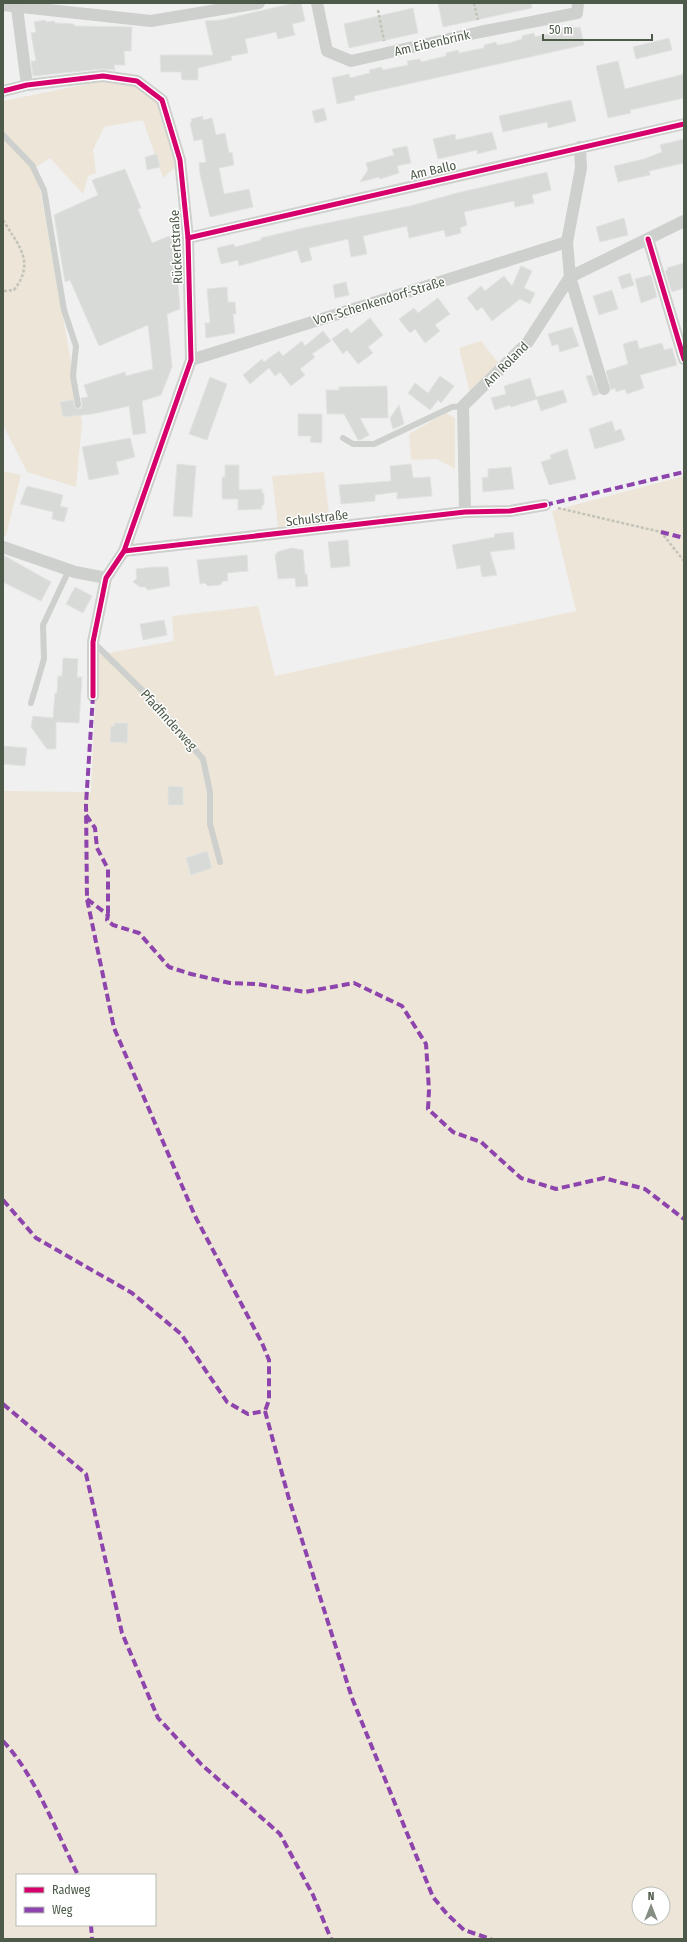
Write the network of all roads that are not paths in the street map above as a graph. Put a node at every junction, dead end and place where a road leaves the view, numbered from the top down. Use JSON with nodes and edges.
{"nodes":[{"id":1,"x":259,"y":3,"type":"edge"},
{"id":2,"x":317,"y":3,"type":"edge"},
{"id":3,"x":578,"y":3,"type":"edge"},
{"id":4,"x":3,"y":5,"type":"edge"},
{"id":5,"x":17,"y":8,"type":"junction"},
{"id":6,"x":27,"y":85,"type":"junction"},
{"id":7,"x":3,"y":91,"type":"edge"},
{"id":8,"x":684,"y":124,"type":"edge"},
{"id":9,"x":3,"y":135,"type":"edge"},
{"id":10,"x":580,"y":147,"type":"junction"},
{"id":11,"x":684,"y":221,"type":"edge"},
{"id":12,"x":188,"y":238,"type":"junction"},
{"id":13,"x":648,"y":239,"type":"junction"},
{"id":14,"x":567,"y":242,"type":"junction"},
{"id":15,"x":570,"y":277,"type":"junction"},
{"id":16,"x":684,"y":359,"type":"edge"},
{"id":17,"x":191,"y":360,"type":"junction"},
{"id":18,"x":604,"y":389,"type":"dead end"},
{"id":19,"x":78,"y":405,"type":"dead end"},
{"id":20,"x":463,"y":406,"type":"junction"},
{"id":21,"x":343,"y":438,"type":"dead end"},
{"id":22,"x":545,"y":505,"type":"road end"},
{"id":23,"x":465,"y":512,"type":"junction"},
{"id":24,"x":3,"y":547,"type":"edge"},
{"id":25,"x":124,"y":551,"type":"junction"},
{"id":26,"x":69,"y":570,"type":"junction"},
{"id":27,"x":106,"y":578,"type":"junction"},
{"id":28,"x":93,"y":642,"type":"junction"},
{"id":29,"x":93,"y":696,"type":"dead end"},
{"id":30,"x":31,"y":703,"type":"dead end"},
{"id":31,"x":220,"y":862,"type":"dead end"}],
"edges":[{"from":1,"to":5,"type":"street"},
{"from":2,"to":3,"type":"street","name":"Am Eibenbrink"},
{"from":4,"to":5,"type":"street"},
{"from":5,"to":6,"type":"street"},
{"from":6,"to":7,"type":"street","name":"Rückertstraße"},
{"from":6,"to":12,"type":"street","name":"Rückertstraße"},
{"from":8,"to":10,"type":"street","name":"Am Ballo"},
{"from":9,"to":19,"type":"lane"},
{"from":10,"to":12,"type":"street","name":"Am Ballo"},
{"from":10,"to":14,"type":"street"},
{"from":11,"to":13,"type":"street"},
{"from":12,"to":17,"type":"street","name":"Rückertstraße"},
{"from":13,"to":15,"type":"street"},
{"from":13,"to":16,"type":"street"},
{"from":14,"to":15,"type":"street"},
{"from":14,"to":17,"type":"street","name":"Von-Schenkendorf-Straße"},
{"from":15,"to":18,"type":"street"},
{"from":15,"to":20,"type":"street","name":"Am Roland"},
{"from":17,"to":25,"type":"street","name":"Rückertstraße"},
{"from":20,"to":21,"type":"lane"},
{"from":20,"to":23,"type":"street"},
{"from":22,"to":23,"type":"street","name":"Schulstraße"},
{"from":23,"to":25,"type":"street","name":"Schulstraße"},
{"from":24,"to":26,"type":"street"},
{"from":25,"to":27,"type":"street"},
{"from":26,"to":27,"type":"street"},
{"from":26,"to":30,"type":"lane"},
{"from":27,"to":28,"type":"street"},
{"from":28,"to":29,"type":"street"},
{"from":28,"to":31,"type":"lane","name":"Pfadfinderweg"}]}
